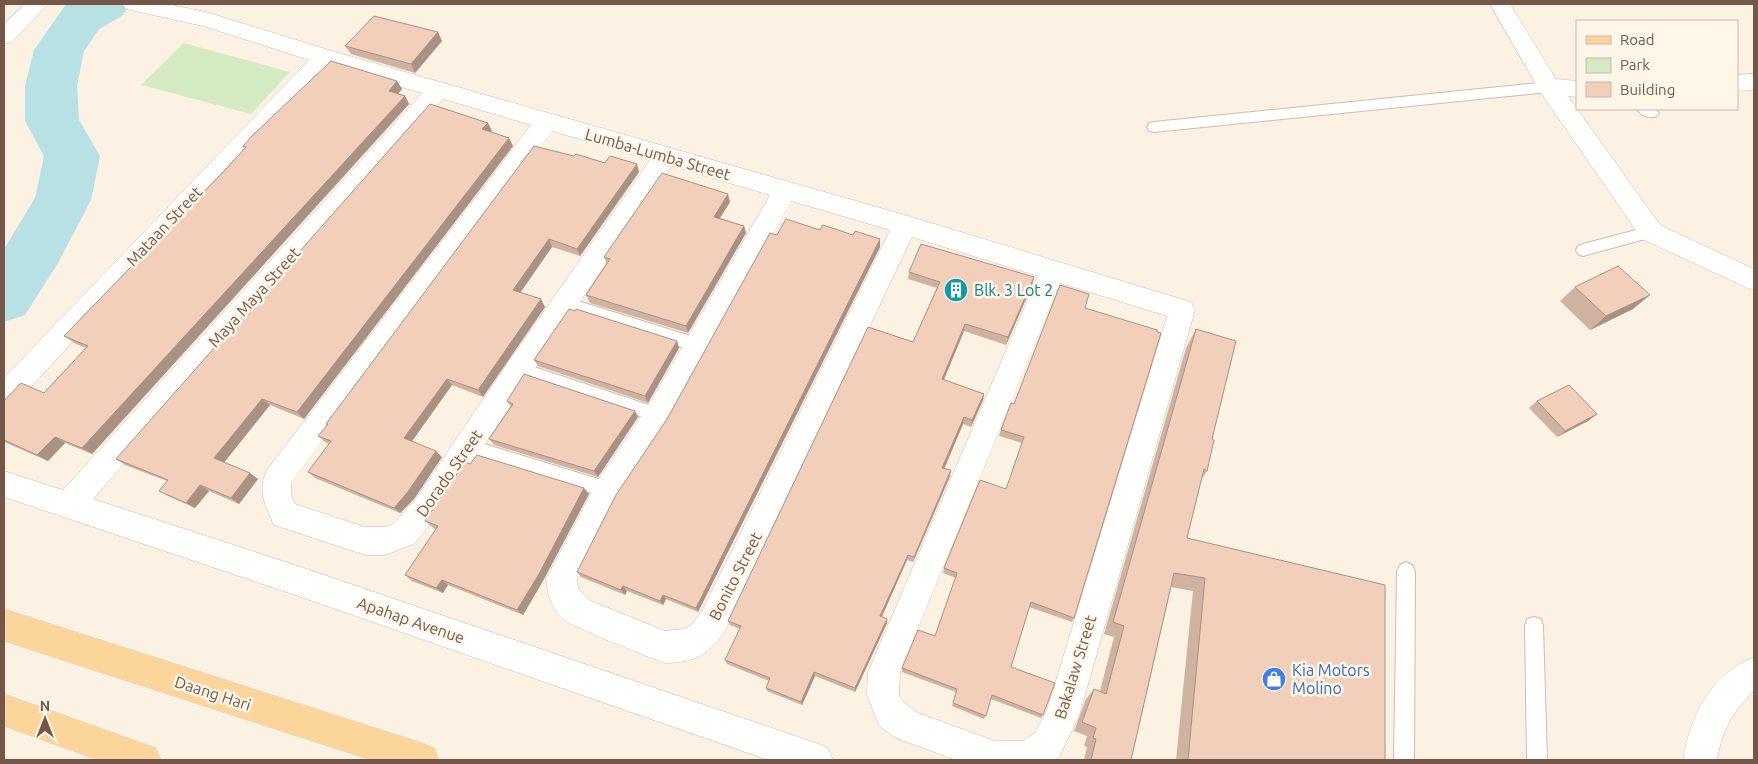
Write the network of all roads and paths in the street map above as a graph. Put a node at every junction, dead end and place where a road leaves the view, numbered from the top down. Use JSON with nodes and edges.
{"nodes":[{"id":1,"x":37,"y":4,"type":"edge"},
{"id":2,"x":133,"y":4,"type":"edge"},
{"id":3,"x":1500,"y":4,"type":"edge"},
{"id":4,"x":4,"y":37,"type":"edge"},
{"id":5,"x":325,"y":57,"type":"junction"},
{"id":6,"x":1754,"y":82,"type":"edge"},
{"id":7,"x":1738,"y":83,"type":"edge"},
{"id":8,"x":1549,"y":87,"type":"junction"},
{"id":9,"x":1576,"y":89,"type":"edge"},
{"id":10,"x":438,"y":90,"type":"junction"},
{"id":11,"x":546,"y":122,"type":"junction"},
{"id":12,"x":1154,"y":127,"type":"dead end"},
{"id":13,"x":666,"y":156,"type":"junction"},
{"id":14,"x":785,"y":190,"type":"junction"},
{"id":15,"x":905,"y":225,"type":"junction"},
{"id":16,"x":1651,"y":232,"type":"junction"},
{"id":17,"x":1582,"y":250,"type":"dead end"},
{"id":18,"x":1053,"y":270,"type":"junction"},
{"id":19,"x":1754,"y":281,"type":"edge"},
{"id":20,"x":565,"y":303,"type":"junction"},
{"id":21,"x":1182,"y":310,"type":"joint"},
{"id":22,"x":697,"y":345,"type":"junction"},
{"id":23,"x":519,"y":369,"type":"junction"},
{"id":24,"x":4,"y":396,"type":"edge"},
{"id":25,"x":658,"y":415,"type":"junction"},
{"id":26,"x":468,"y":447,"type":"junction"},
{"id":27,"x":4,"y":484,"type":"edge"},
{"id":28,"x":608,"y":490,"type":"junction"},
{"id":29,"x":69,"y":505,"type":"junction"},
{"id":30,"x":1406,"y":571,"type":"dead end"},
{"id":31,"x":4,"y":625,"type":"edge"},
{"id":32,"x":1534,"y":626,"type":"dead end"},
{"id":33,"x":1754,"y":673,"type":"edge"},
{"id":34,"x":4,"y":710,"type":"edge"},
{"id":35,"x":144,"y":760,"type":"edge"},
{"id":36,"x":422,"y":760,"type":"edge"},
{"id":37,"x":816,"y":760,"type":"edge"},
{"id":38,"x":1404,"y":760,"type":"edge"},
{"id":39,"x":1537,"y":760,"type":"edge"},
{"id":40,"x":1700,"y":760,"type":"edge"}],
"edges":[{"from":1,"to":4,"type":"street"},
{"from":2,"to":5,"type":"street","name":"Lumba-Lumba Street"},
{"from":3,"to":8,"type":"street"},
{"from":5,"to":10,"type":"street","name":"Lumba-Lumba Street"},
{"from":5,"to":24,"type":"street","name":"Mataan Street"},
{"from":6,"to":7,"type":"street"},
{"from":8,"to":9,"type":"street"},
{"from":8,"to":12,"type":"lane"},
{"from":8,"to":16,"type":"street"},
{"from":10,"to":11,"type":"street","name":"Lumba-Lumba Street"},
{"from":10,"to":29,"type":"street","name":"Maya Maya Street"},
{"from":11,"to":13,"type":"street","name":"Lumba-Lumba Street"},
{"from":11,"to":26,"type":"street","name":"Dorado Street"},
{"from":13,"to":14,"type":"street","name":"Lumba-Lumba Street"},
{"from":13,"to":20,"type":"street","name":"Dorado Street"},
{"from":14,"to":15,"type":"street","name":"Lumba-Lumba Street"},
{"from":14,"to":22,"type":"street","name":"Bonito Street"},
{"from":15,"to":18,"type":"street","name":"Lumba-Lumba Street"},
{"from":15,"to":28,"type":"street","name":"Bonito Street"},
{"from":16,"to":17,"type":"lane"},
{"from":16,"to":19,"type":"street"},
{"from":18,"to":21,"type":"street","name":"Lumba-Lumba Street"},
{"from":18,"to":21,"type":"street","name":"Bakalaw Street"},
{"from":20,"to":22,"type":"lane"},
{"from":20,"to":23,"type":"street","name":"Dorado Street"},
{"from":22,"to":25,"type":"street","name":"Bonito Street"},
{"from":23,"to":25,"type":"lane"},
{"from":23,"to":26,"type":"street","name":"Dorado Street"},
{"from":25,"to":28,"type":"street","name":"Bonito Street"},
{"from":26,"to":28,"type":"lane"},
{"from":27,"to":29,"type":"street","name":"Apahap Avenue"},
{"from":29,"to":37,"type":"street","name":"Apahap Avenue"},
{"from":30,"to":38,"type":"lane"},
{"from":31,"to":36,"type":"main road","name":"Daang Hari"},
{"from":32,"to":39,"type":"lane"},
{"from":33,"to":40,"type":"street"},
{"from":34,"to":35,"type":"main road"}]}
